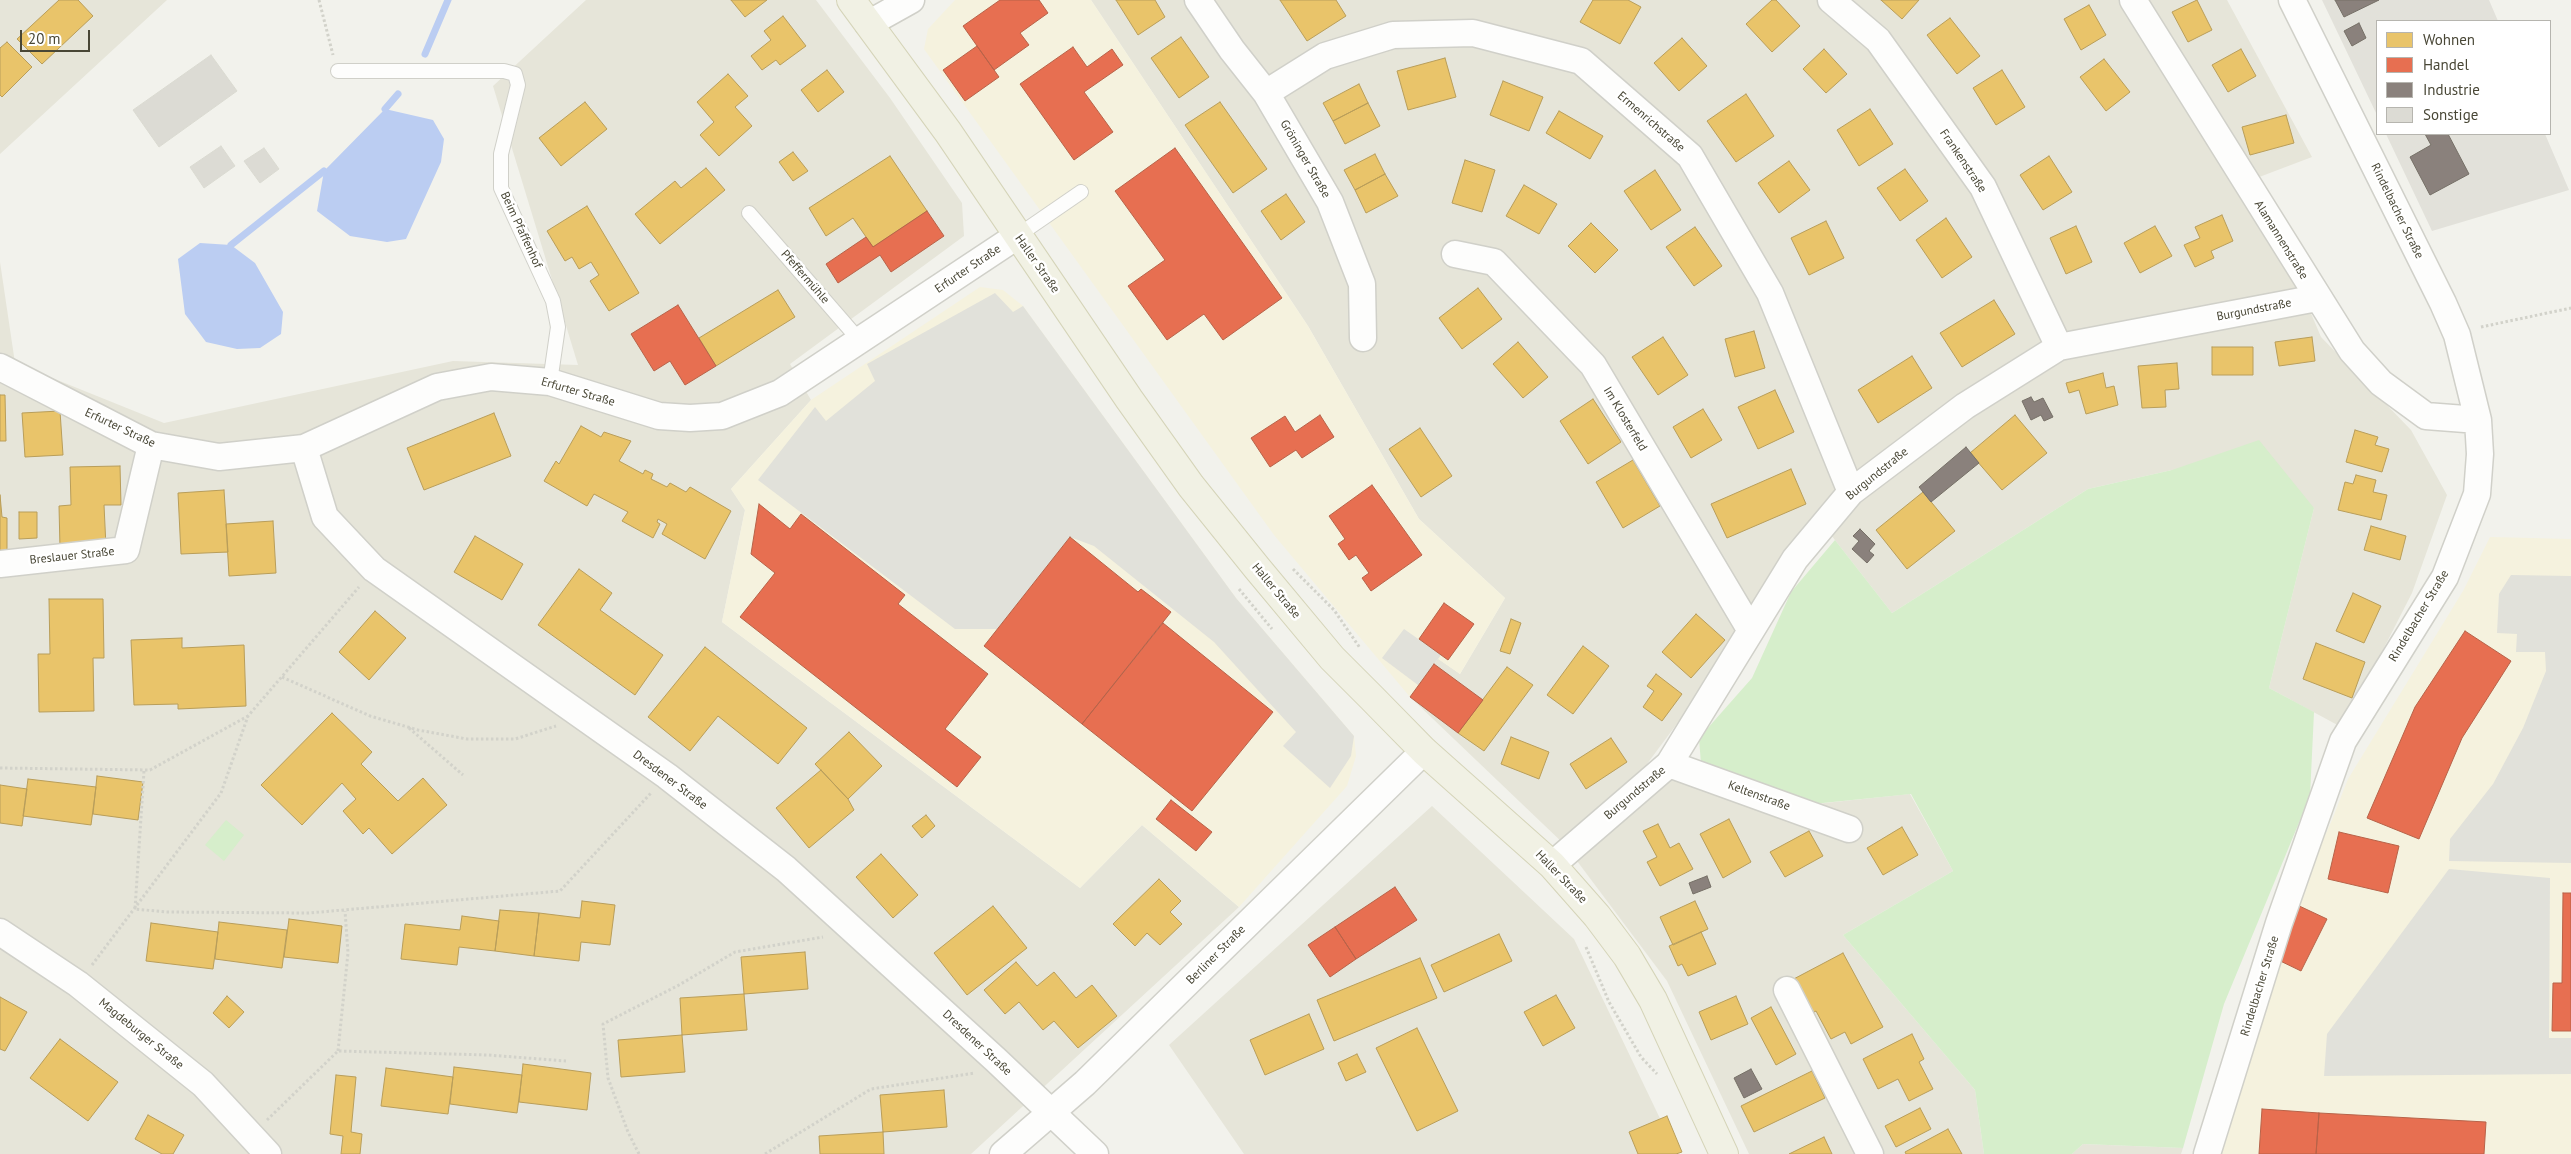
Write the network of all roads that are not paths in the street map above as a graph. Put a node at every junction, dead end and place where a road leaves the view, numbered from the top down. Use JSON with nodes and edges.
{"nodes":[{"id":1,"x":850,"y":0,"type":"edge"},
{"id":2,"x":911,"y":0,"type":"edge"},
{"id":3,"x":1198,"y":0,"type":"edge"},
{"id":4,"x":1831,"y":0,"type":"edge"},
{"id":5,"x":2133,"y":0,"type":"edge"},
{"id":6,"x":2292,"y":0,"type":"edge"},
{"id":7,"x":868,"y":24,"type":"junction"},
{"id":8,"x":338,"y":71,"type":"road end"},
{"id":9,"x":1266,"y":93,"type":"junction"},
{"id":10,"x":1080,"y":192,"type":"dead end"},
{"id":11,"x":749,"y":213,"type":"dead end"},
{"id":12,"x":1017,"y":236,"type":"junction"},
{"id":13,"x":1455,"y":254,"type":"dead end"},
{"id":14,"x":2317,"y":298,"type":"junction"},
{"id":15,"x":1363,"y":338,"type":"dead end"},
{"id":16,"x":860,"y":341,"type":"junction"},
{"id":17,"x":2059,"y":347,"type":"junction"},
{"id":18,"x":0,"y":368,"type":"edge"},
{"id":19,"x":550,"y":382,"type":"junction"},
{"id":20,"x":2478,"y":420,"type":"junction"},
{"id":21,"x":151,"y":445,"type":"junction"},
{"id":22,"x":304,"y":448,"type":"junction"},
{"id":23,"x":1851,"y":492,"type":"junction"},
{"id":24,"x":0,"y":564,"type":"edge"},
{"id":25,"x":1750,"y":630,"type":"junction"},
{"id":26,"x":1424,"y":751,"type":"junction"},
{"id":27,"x":1669,"y":764,"type":"junction"},
{"id":28,"x":1849,"y":829,"type":"dead end"},
{"id":29,"x":1552,"y":865,"type":"junction"},
{"id":30,"x":0,"y":932,"type":"edge"},
{"id":31,"x":1787,"y":990,"type":"dead end"},
{"id":32,"x":1052,"y":1113,"type":"junction"},
{"id":33,"x":259,"y":1145,"type":"edge"},
{"id":34,"x":1003,"y":1154,"type":"edge"},
{"id":35,"x":1095,"y":1154,"type":"edge"},
{"id":36,"x":1724,"y":1154,"type":"edge"},
{"id":37,"x":1870,"y":1154,"type":"edge"},
{"id":38,"x":2207,"y":1154,"type":"edge"}],
"edges":[{"from":1,"to":7,"type":"main road","name":"Haller Straße"},
{"from":2,"to":7,"type":"street"},
{"from":3,"to":9,"type":"street","name":"Gröninger Straße"},
{"from":4,"to":17,"type":"street","name":"Frankenstraße"},
{"from":5,"to":14,"type":"street","name":"Alamannenstraße"},
{"from":6,"to":20,"type":"street","name":"Rindelbacher Straße"},
{"from":7,"to":12,"type":"main road","name":"Haller Straße"},
{"from":8,"to":19,"type":"lane","name":"Beim Pfaffenhof"},
{"from":9,"to":15,"type":"street","name":"Gröninger Straße"},
{"from":9,"to":23,"type":"street","name":"Ermenrichstraße"},
{"from":10,"to":12,"type":"lane"},
{"from":11,"to":16,"type":"lane","name":"Pfeffermühle"},
{"from":12,"to":16,"type":"street","name":"Erfurter Straße"},
{"from":12,"to":26,"type":"main road","name":"Haller Straße"},
{"from":13,"to":25,"type":"street","name":"Im Klosterfeld"},
{"from":14,"to":17,"type":"street","name":"Burgundstraße"},
{"from":14,"to":20,"type":"street","name":"Alamannenstraße"},
{"from":16,"to":19,"type":"street","name":"Erfurter Straße"},
{"from":17,"to":23,"type":"street","name":"Burgundstraße"},
{"from":18,"to":21,"type":"street","name":"Erfurter Straße"},
{"from":19,"to":22,"type":"street","name":"Erfurter Straße"},
{"from":20,"to":38,"type":"street","name":"Rindelbacher Straße"},
{"from":21,"to":22,"type":"street","name":"Erfurter Straße"},
{"from":21,"to":24,"type":"street","name":"Breslauer Straße"},
{"from":22,"to":32,"type":"street","name":"Dresdener Straße"},
{"from":23,"to":25,"type":"street","name":"Burgundstraße"},
{"from":25,"to":27,"type":"street","name":"Burgundstraße"},
{"from":26,"to":29,"type":"main road","name":"Haller Straße"},
{"from":26,"to":32,"type":"street","name":"Berliner Straße"},
{"from":27,"to":28,"type":"street","name":"Keltenstraße"},
{"from":27,"to":29,"type":"street","name":"Burgundstraße"},
{"from":29,"to":36,"type":"main road","name":"Haller Straße"},
{"from":30,"to":33,"type":"street","name":"Magdeburger Straße"},
{"from":31,"to":37,"type":"street"},
{"from":32,"to":34,"type":"street","name":"Berliner Straße"},
{"from":32,"to":35,"type":"street","name":"Dresdener Straße"}]}
